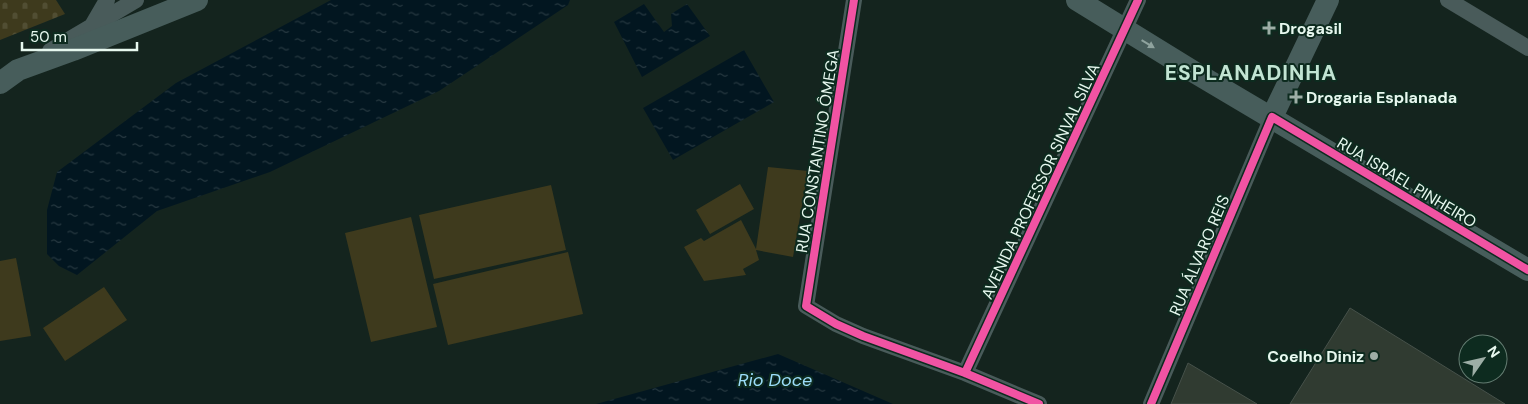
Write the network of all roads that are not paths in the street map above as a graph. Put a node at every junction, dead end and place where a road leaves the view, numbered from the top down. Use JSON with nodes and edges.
{"nodes":[{"id":1,"x":107,"y":0,"type":"edge"},
{"id":2,"x":136,"y":0,"type":"edge"},
{"id":3,"x":197,"y":0,"type":"edge"},
{"id":4,"x":854,"y":0,"type":"edge"},
{"id":5,"x":1077,"y":0,"type":"edge"},
{"id":6,"x":1138,"y":0,"type":"edge"},
{"id":7,"x":1328,"y":0,"type":"edge"},
{"id":8,"x":1448,"y":0,"type":"edge"},
{"id":9,"x":93,"y":25,"type":"junction"},
{"id":10,"x":1126,"y":30,"type":"junction"},
{"id":11,"x":1528,"y":48,"type":"edge"},
{"id":12,"x":9,"y":76,"type":"edge"},
{"id":13,"x":1272,"y":117,"type":"junction"},
{"id":14,"x":1528,"y":270,"type":"edge"},
{"id":15,"x":965,"y":373,"type":"junction"},
{"id":16,"x":1039,"y":404,"type":"edge"},
{"id":17,"x":1151,"y":404,"type":"edge"}],
"edges":[{"from":1,"to":9,"type":"street"},
{"from":2,"to":9,"type":"street"},
{"from":3,"to":12,"type":"street"},
{"from":4,"to":15,"type":"street","name":"RUA CONSTANTINO ÔMEGA"},
{"from":5,"to":10,"type":"street","name":"RUA ISRAEL PINHEIRO"},
{"from":6,"to":10,"type":"street","name":"AVENIDA PROFESSOR SINVAL SILVA"},
{"from":7,"to":13,"type":"street","name":"RUA ÁLVARO REIS"},
{"from":8,"to":11,"type":"street"},
{"from":9,"to":12,"type":"street"},
{"from":10,"to":13,"type":"street","name":"RUA ISRAEL PINHEIRO","one_way":true},
{"from":10,"to":15,"type":"street","name":"AVENIDA PROFESSOR SINVAL SILVA"},
{"from":13,"to":14,"type":"street","name":"RUA ISRAEL PINHEIRO"},
{"from":13,"to":17,"type":"street","name":"RUA ÁLVARO REIS"},
{"from":15,"to":16,"type":"street"}]}
